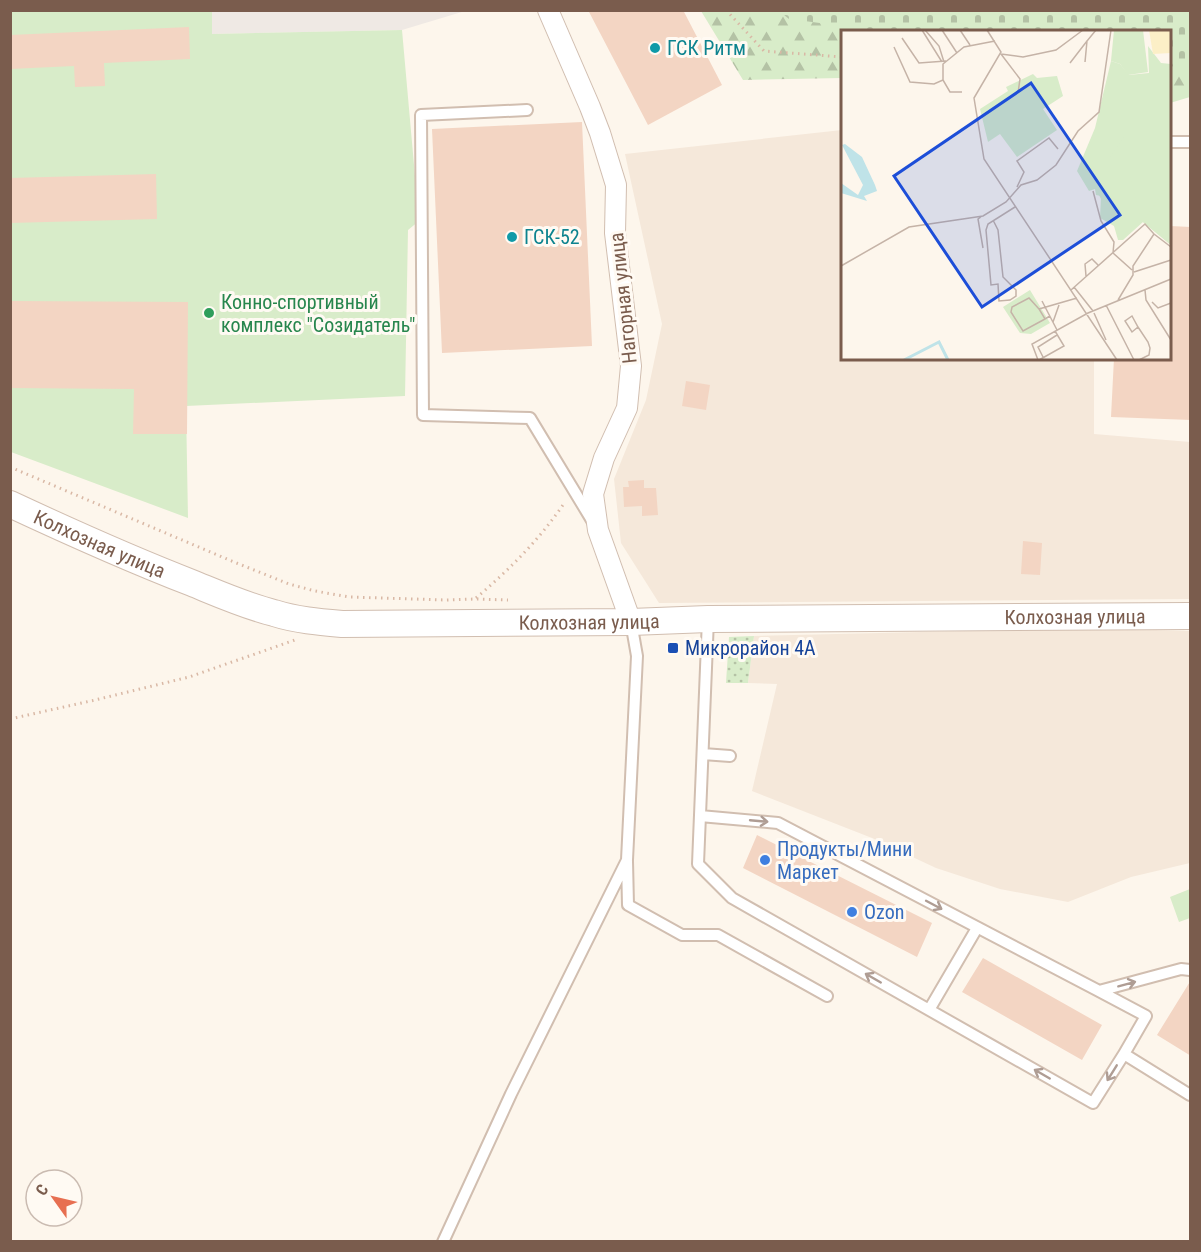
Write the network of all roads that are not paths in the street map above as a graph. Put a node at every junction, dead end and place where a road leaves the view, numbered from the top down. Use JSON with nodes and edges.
{"nodes":[{"id":1,"x":548,"y":10,"type":"edge"},
{"id":2,"x":527,"y":110,"type":"dead end"},
{"id":3,"x":1171,"y":142,"type":"edge"},
{"id":4,"x":1191,"y":142,"type":"edge"},
{"id":5,"x":10,"y":504,"type":"edge"},
{"id":6,"x":598,"y":530,"type":"junction"},
{"id":7,"x":1191,"y":616,"type":"edge"},
{"id":8,"x":708,"y":619,"type":"junction"},
{"id":9,"x":631,"y":622,"type":"junction"},
{"id":10,"x":703,"y":754,"type":"junction"},
{"id":11,"x":730,"y":756,"type":"dead end"},
{"id":12,"x":700,"y":816,"type":"junction"},
{"id":13,"x":627,"y":860,"type":"junction"},
{"id":14,"x":977,"y":927,"type":"junction"},
{"id":15,"x":1191,"y":970,"type":"edge"},
{"id":16,"x":1099,"y":991,"type":"junction"},
{"id":17,"x":827,"y":996,"type":"dead end"},
{"id":18,"x":929,"y":1010,"type":"junction"},
{"id":19,"x":1124,"y":1054,"type":"junction"},
{"id":20,"x":1191,"y":1095,"type":"edge"},
{"id":21,"x":443,"y":1242,"type":"edge"}],
"edges":[{"from":1,"to":6,"type":"street","name":"Нагорная улица"},
{"from":2,"to":6,"type":"lane"},
{"from":3,"to":4,"type":"lane"},
{"from":5,"to":9,"type":"street","name":"Колхозная улица"},
{"from":6,"to":9,"type":"street","name":"Нагорная улица"},
{"from":7,"to":8,"type":"street","name":"Колхозная улица"},
{"from":8,"to":9,"type":"street","name":"Колхозная улица"},
{"from":8,"to":10,"type":"lane"},
{"from":9,"to":13,"type":"lane"},
{"from":10,"to":11,"type":"lane"},
{"from":10,"to":12,"type":"lane"},
{"from":12,"to":14,"type":"lane","one_way":true},
{"from":18,"to":12,"type":"lane","one_way":true},
{"from":13,"to":17,"type":"lane"},
{"from":13,"to":21,"type":"lane"},
{"from":14,"to":16,"type":"lane"},
{"from":14,"to":18,"type":"lane"},
{"from":16,"to":15,"type":"lane","one_way":true},
{"from":16,"to":19,"type":"lane"},
{"from":19,"to":18,"type":"lane","one_way":true},
{"from":19,"to":20,"type":"lane"}]}
